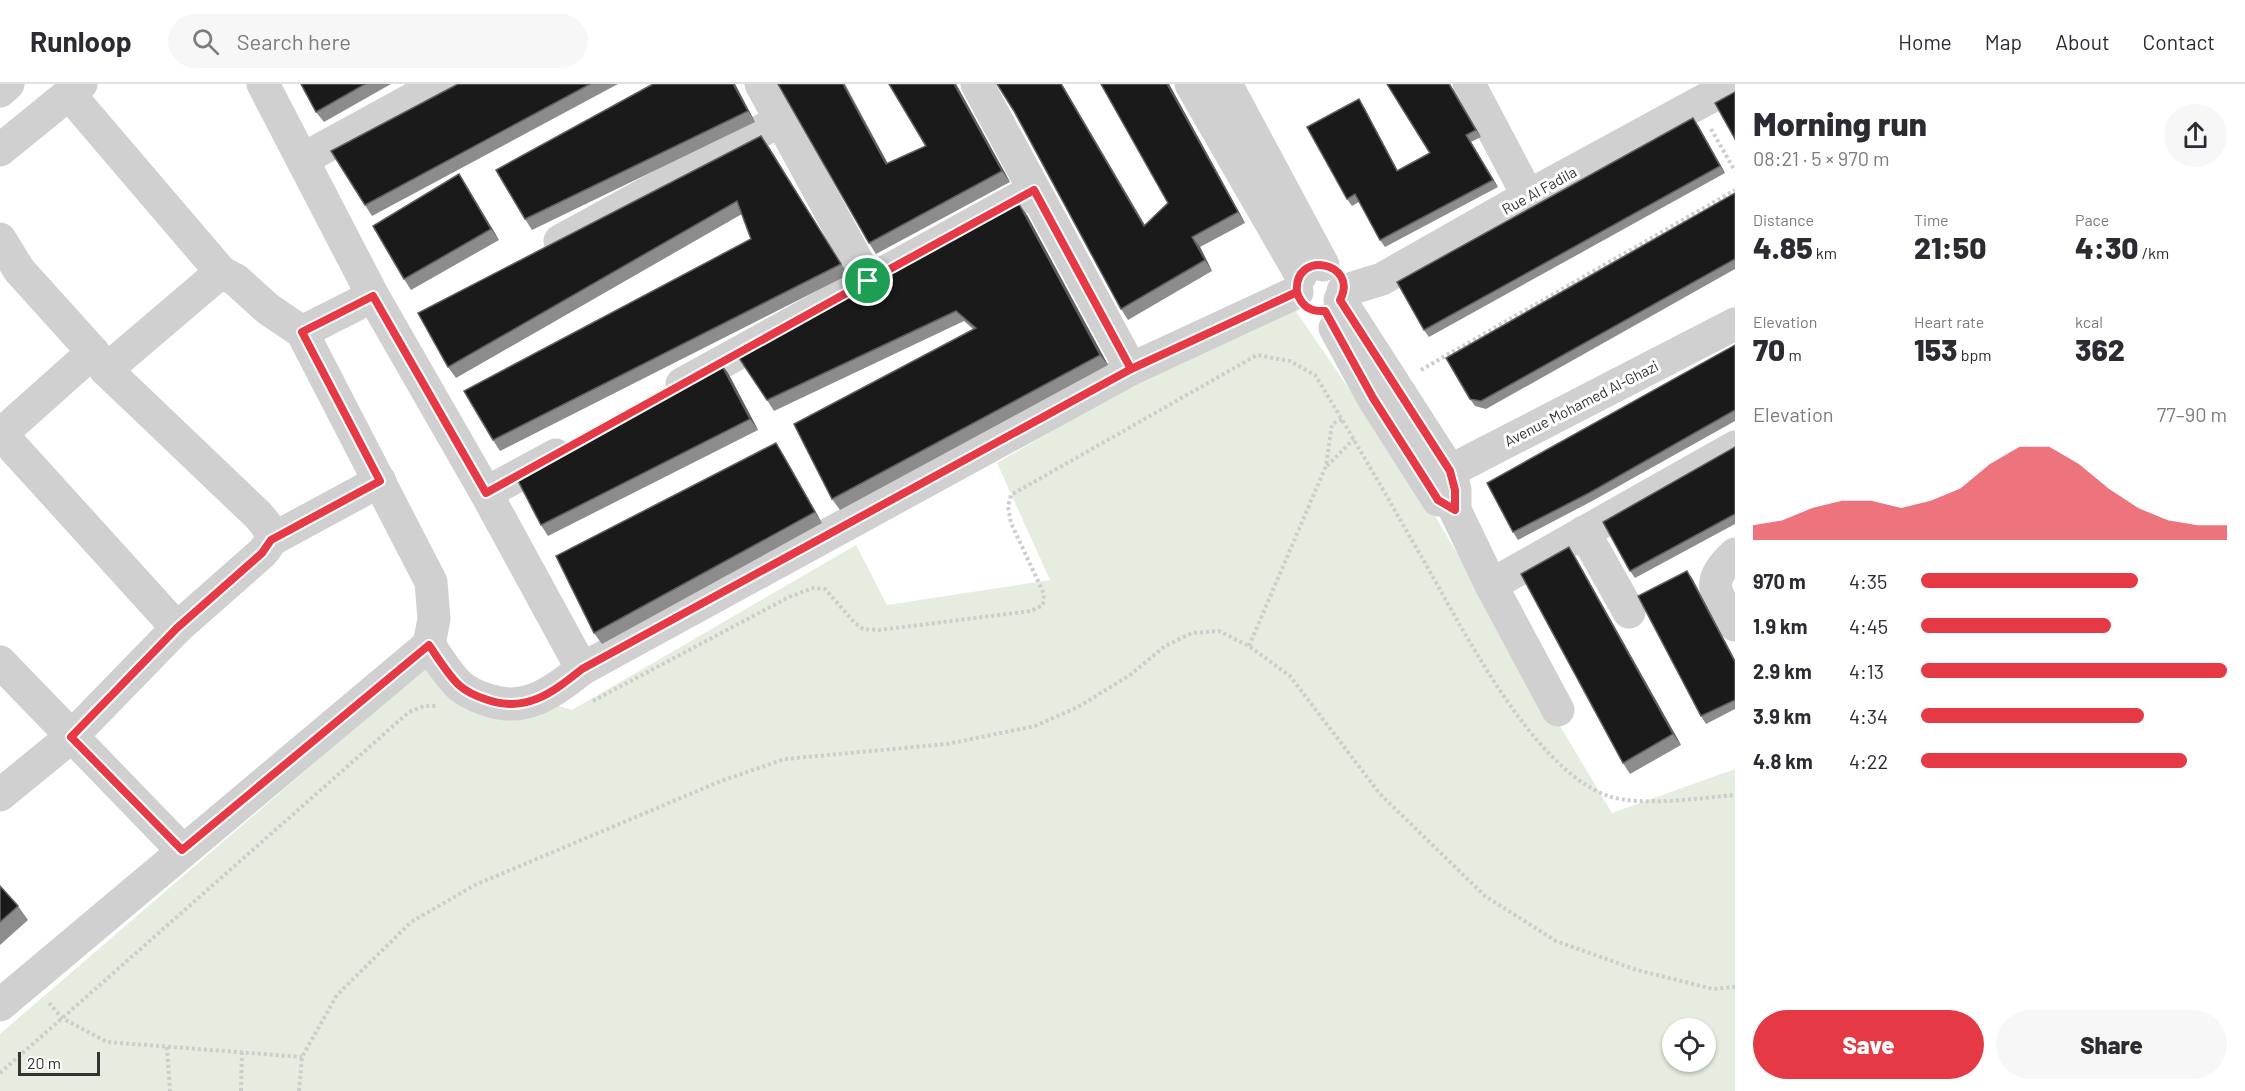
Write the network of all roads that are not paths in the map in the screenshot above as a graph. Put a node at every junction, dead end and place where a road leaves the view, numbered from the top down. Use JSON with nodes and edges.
{"nodes":[{"id":1,"x":8,"y":84,"type":"edge"},
{"id":2,"x":263,"y":84,"type":"edge"},
{"id":3,"x":440,"y":84,"type":"edge"},
{"id":4,"x":761,"y":84,"type":"edge"},
{"id":5,"x":977,"y":84,"type":"edge"},
{"id":6,"x":1191,"y":84,"type":"edge"},
{"id":7,"x":1226,"y":84,"type":"edge"},
{"id":8,"x":1469,"y":84,"type":"edge"},
{"id":9,"x":1734,"y":84,"type":"edge"},
{"id":10,"x":75,"y":89,"type":"edge"},
{"id":11,"x":0,"y":91,"type":"edge"},
{"id":12,"x":1692,"y":95,"type":"edge"},
{"id":13,"x":781,"y":120,"type":"junction"},
{"id":14,"x":0,"y":150,"type":"edge"},
{"id":15,"x":303,"y":159,"type":"junction"},
{"id":16,"x":1034,"y":190,"type":"junction"},
{"id":17,"x":1528,"y":196,"type":"junction"},
{"id":18,"x":0,"y":239,"type":"edge"},
{"id":19,"x":531,"y":257,"type":"edge"},
{"id":20,"x":221,"y":272,"type":"junction"},
{"id":21,"x":9,"y":277,"type":"edge"},
{"id":22,"x":1307,"y":277,"type":"junction"},
{"id":23,"x":868,"y":281,"type":"junction"},
{"id":24,"x":373,"y":296,"type":"junction"},
{"id":25,"x":1336,"y":301,"type":"junction"},
{"id":26,"x":1735,"y":324,"type":"edge"},
{"id":27,"x":302,"y":332,"type":"junction"},
{"id":28,"x":100,"y":361,"type":"junction"},
{"id":29,"x":1131,"y":369,"type":"junction"},
{"id":30,"x":651,"y":401,"type":"edge"},
{"id":31,"x":1,"y":435,"type":"edge"},
{"id":32,"x":579,"y":441,"type":"edge"},
{"id":33,"x":1735,"y":447,"type":"edge"},
{"id":34,"x":1438,"y":476,"type":"junction"},
{"id":35,"x":380,"y":481,"type":"junction"},
{"id":36,"x":486,"y":493,"type":"junction"},
{"id":37,"x":1584,"y":532,"type":"junction"},
{"id":38,"x":271,"y":540,"type":"junction"},
{"id":39,"x":1735,"y":554,"type":"edge"},
{"id":40,"x":1491,"y":585,"type":"junction"},
{"id":41,"x":1629,"y":612,"type":"dead end"},
{"id":42,"x":1735,"y":625,"type":"edge"},
{"id":43,"x":177,"y":628,"type":"junction"},
{"id":44,"x":429,"y":645,"type":"junction"},
{"id":45,"x":0,"y":662,"type":"edge"},
{"id":46,"x":582,"y":669,"type":"junction"},
{"id":47,"x":1558,"y":710,"type":"dead end"},
{"id":48,"x":71,"y":737,"type":"junction"},
{"id":49,"x":0,"y":795,"type":"edge"},
{"id":50,"x":182,"y":850,"type":"junction"},
{"id":51,"x":0,"y":1005,"type":"edge"}],
"edges":[{"from":1,"to":11,"type":"street"},
{"from":2,"to":15,"type":"street"},
{"from":3,"to":15,"type":"street"},
{"from":4,"to":13,"type":"street"},
{"from":5,"to":16,"type":"street"},
{"from":6,"to":22,"type":"street"},
{"from":7,"to":22,"type":"street"},
{"from":8,"to":17,"type":"street"},
{"from":9,"to":12,"type":"street","name":"Rue Al Fadila"},
{"from":10,"to":14,"type":"street"},
{"from":10,"to":20,"type":"street"},
{"from":12,"to":17,"type":"street","name":"Rue Al Fadila"},
{"from":13,"to":19,"type":"street"},
{"from":13,"to":23,"type":"street"},
{"from":15,"to":24,"type":"street"},
{"from":16,"to":23,"type":"street"},
{"from":16,"to":29,"type":"street"},
{"from":17,"to":25,"type":"street","name":"Rue Al Fadila"},
{"from":18,"to":21,"type":"street"},
{"from":20,"to":27,"type":"street"},
{"from":20,"to":28,"type":"street"},
{"from":21,"to":28,"type":"street"},
{"from":22,"to":25,"type":"street"},
{"from":22,"to":25,"type":"street"},
{"from":22,"to":29,"type":"street"},
{"from":23,"to":30,"type":"street"},
{"from":24,"to":27,"type":"street"},
{"from":24,"to":36,"type":"street"},
{"from":25,"to":34,"type":"street"},
{"from":26,"to":34,"type":"street","name":"Avenue Mohamed Al-Ghazi"},
{"from":27,"to":35,"type":"street"},
{"from":28,"to":31,"type":"street"},
{"from":28,"to":38,"type":"street"},
{"from":29,"to":46,"type":"street"},
{"from":31,"to":43,"type":"street"},
{"from":32,"to":36,"type":"street"},
{"from":33,"to":37,"type":"street"},
{"from":34,"to":40,"type":"street"},
{"from":35,"to":38,"type":"street"},
{"from":35,"to":44,"type":"street"},
{"from":36,"to":46,"type":"street"},
{"from":37,"to":40,"type":"street"},
{"from":37,"to":41,"type":"street"},
{"from":38,"to":43,"type":"street"},
{"from":39,"to":42,"type":"street"},
{"from":40,"to":47,"type":"street"},
{"from":43,"to":48,"type":"street"},
{"from":44,"to":46,"type":"street"},
{"from":44,"to":50,"type":"street"},
{"from":45,"to":48,"type":"street"},
{"from":48,"to":49,"type":"street"},
{"from":48,"to":50,"type":"street"},
{"from":50,"to":51,"type":"street"}]}
